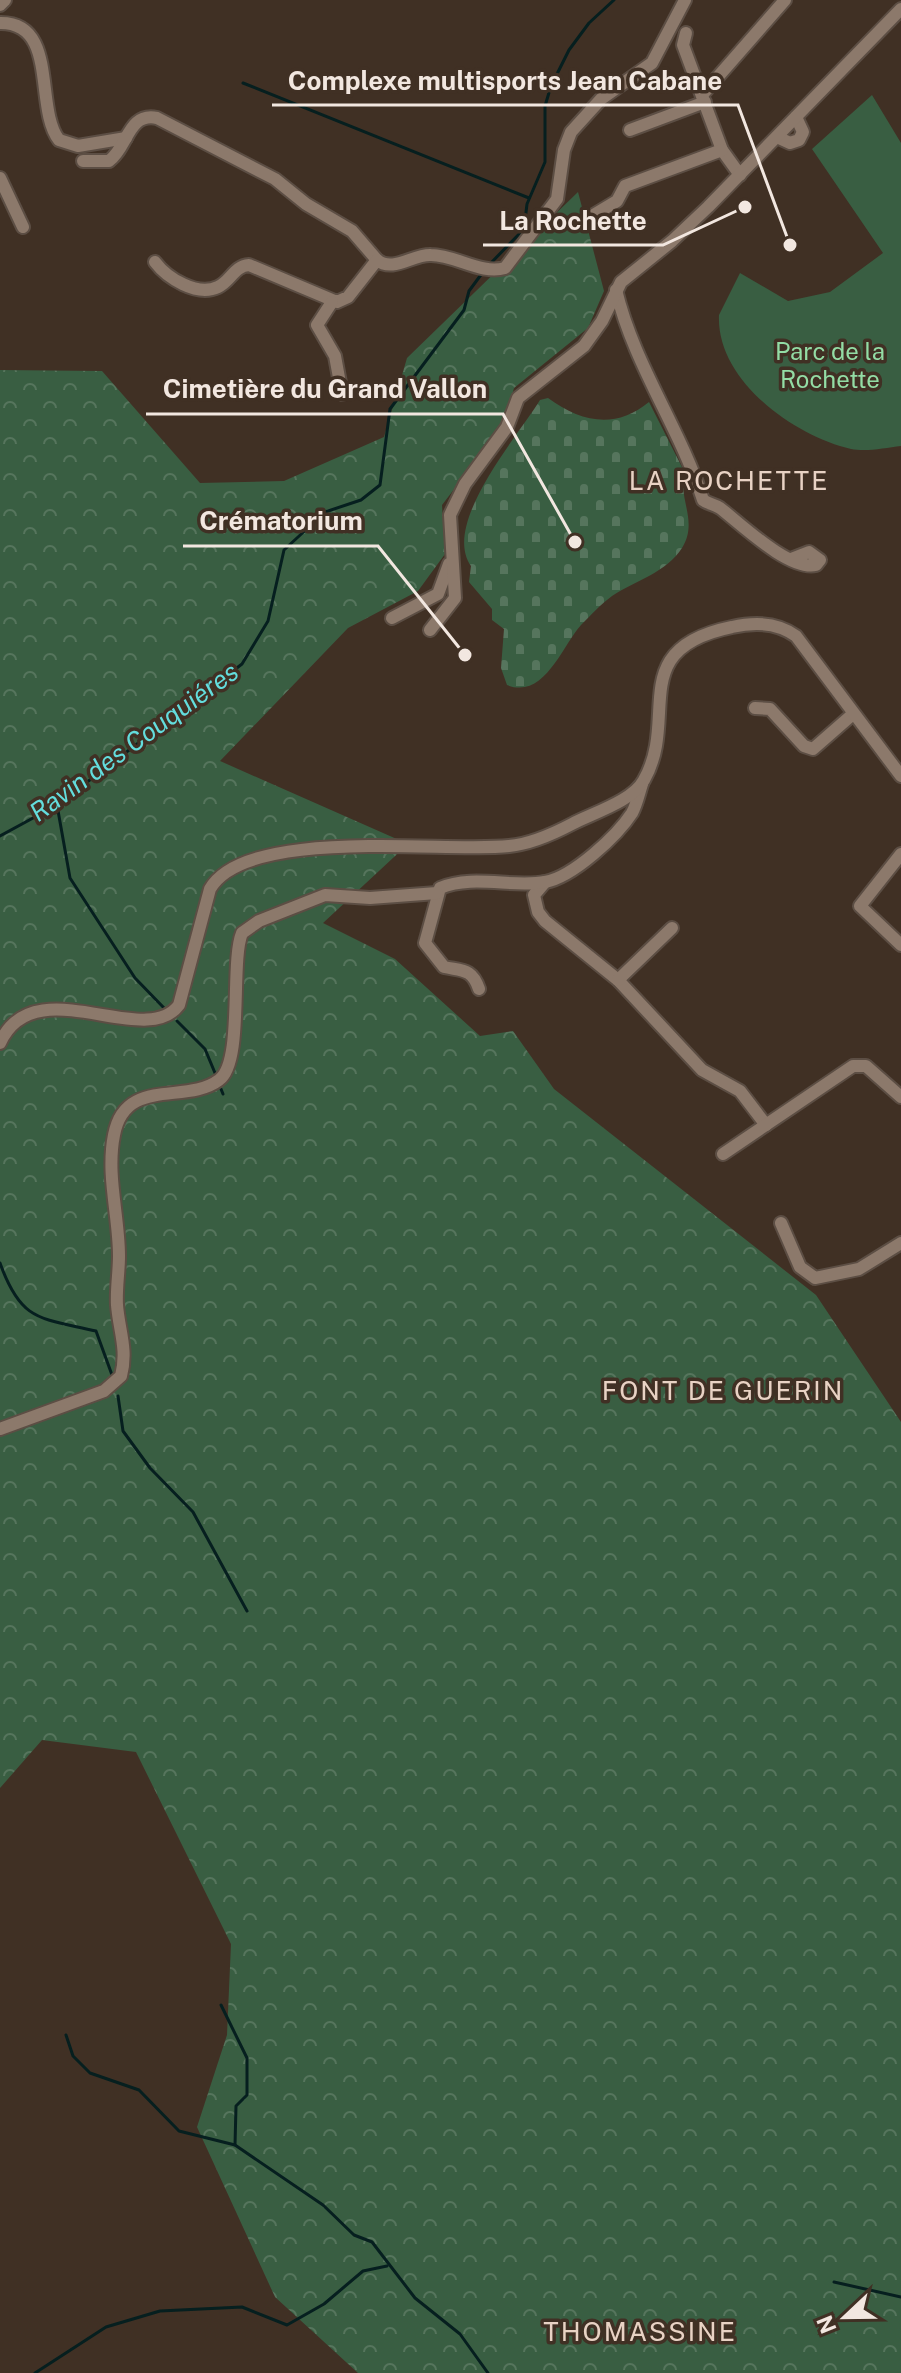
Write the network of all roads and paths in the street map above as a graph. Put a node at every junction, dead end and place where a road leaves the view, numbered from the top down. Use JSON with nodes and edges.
{"nodes":[{"id":1,"x":5,"y":0,"type":"edge"},
{"id":2,"x":685,"y":0,"type":"edge"},
{"id":3,"x":785,"y":0,"type":"edge"},
{"id":4,"x":0,"y":5,"type":"edge"},
{"id":5,"x":901,"y":9,"type":"edge"},
{"id":6,"x":0,"y":23,"type":"edge"},
{"id":7,"x":686,"y":33,"type":"dead end"},
{"id":8,"x":703,"y":98,"type":"junction"},
{"id":9,"x":630,"y":130,"type":"dead end"},
{"id":10,"x":126,"y":138,"type":"junction"},
{"id":11,"x":722,"y":150,"type":"junction"},
{"id":12,"x":83,"y":161,"type":"dead end"},
{"id":13,"x":740,"y":175,"type":"junction"},
{"id":14,"x":0,"y":178,"type":"edge"},
{"id":15,"x":592,"y":216,"type":"dead end"},
{"id":16,"x":23,"y":227,"type":"dead end"},
{"id":17,"x":377,"y":260,"type":"junction"},
{"id":18,"x":155,"y":262,"type":"dead end"},
{"id":19,"x":616,"y":290,"type":"junction"},
{"id":20,"x":332,"y":302,"type":"junction"},
{"id":21,"x":342,"y":394,"type":"dead end"},
{"id":22,"x":791,"y":559,"type":"dead end"},
{"id":23,"x":450,"y":560,"type":"junction"},
{"id":24,"x":392,"y":618,"type":"dead end"},
{"id":25,"x":430,"y":630,"type":"dead end"},
{"id":26,"x":755,"y":708,"type":"dead end"},
{"id":27,"x":853,"y":714,"type":"junction"},
{"id":28,"x":901,"y":776,"type":"edge"},
{"id":29,"x":642,"y":784,"type":"junction"},
{"id":30,"x":901,"y":854,"type":"edge"},
{"id":31,"x":545,"y":882,"type":"junction"},
{"id":32,"x":437,"y":893,"type":"junction"},
{"id":33,"x":672,"y":928,"type":"dead end"},
{"id":34,"x":901,"y":945,"type":"edge"},
{"id":35,"x":618,"y":980,"type":"junction"},
{"id":36,"x":479,"y":989,"type":"dead end"},
{"id":37,"x":0,"y":1043,"type":"edge"},
{"id":38,"x":901,"y":1097,"type":"edge"},
{"id":39,"x":766,"y":1125,"type":"junction"},
{"id":40,"x":723,"y":1154,"type":"dead end"},
{"id":41,"x":781,"y":1223,"type":"dead end"},
{"id":42,"x":901,"y":1243,"type":"edge"},
{"id":43,"x":0,"y":1429,"type":"edge"}],
"edges":[{"from":1,"to":4,"type":"street"},
{"from":2,"to":17,"type":"street"},
{"from":3,"to":8,"type":"street"},
{"from":5,"to":13,"type":"street"},
{"from":6,"to":10,"type":"street"},
{"from":7,"to":8,"type":"street"},
{"from":8,"to":9,"type":"street"},
{"from":8,"to":11,"type":"street"},
{"from":10,"to":12,"type":"street"},
{"from":10,"to":17,"type":"street"},
{"from":11,"to":13,"type":"street"},
{"from":11,"to":15,"type":"street"},
{"from":13,"to":19,"type":"street"},
{"from":14,"to":16,"type":"street"},
{"from":17,"to":20,"type":"street"},
{"from":18,"to":20,"type":"street"},
{"from":19,"to":22,"type":"street"},
{"from":19,"to":23,"type":"street"},
{"from":20,"to":21,"type":"street"},
{"from":23,"to":24,"type":"street"},
{"from":23,"to":25,"type":"street"},
{"from":26,"to":27,"type":"street"},
{"from":27,"to":28,"type":"street"},
{"from":27,"to":29,"type":"street"},
{"from":29,"to":31,"type":"street"},
{"from":29,"to":37,"type":"street"},
{"from":30,"to":34,"type":"street"},
{"from":31,"to":32,"type":"street"},
{"from":31,"to":35,"type":"street"},
{"from":32,"to":36,"type":"street"},
{"from":32,"to":43,"type":"street"},
{"from":33,"to":35,"type":"street"},
{"from":35,"to":39,"type":"street"},
{"from":38,"to":39,"type":"street"},
{"from":39,"to":40,"type":"street"},
{"from":41,"to":42,"type":"street"}]}
